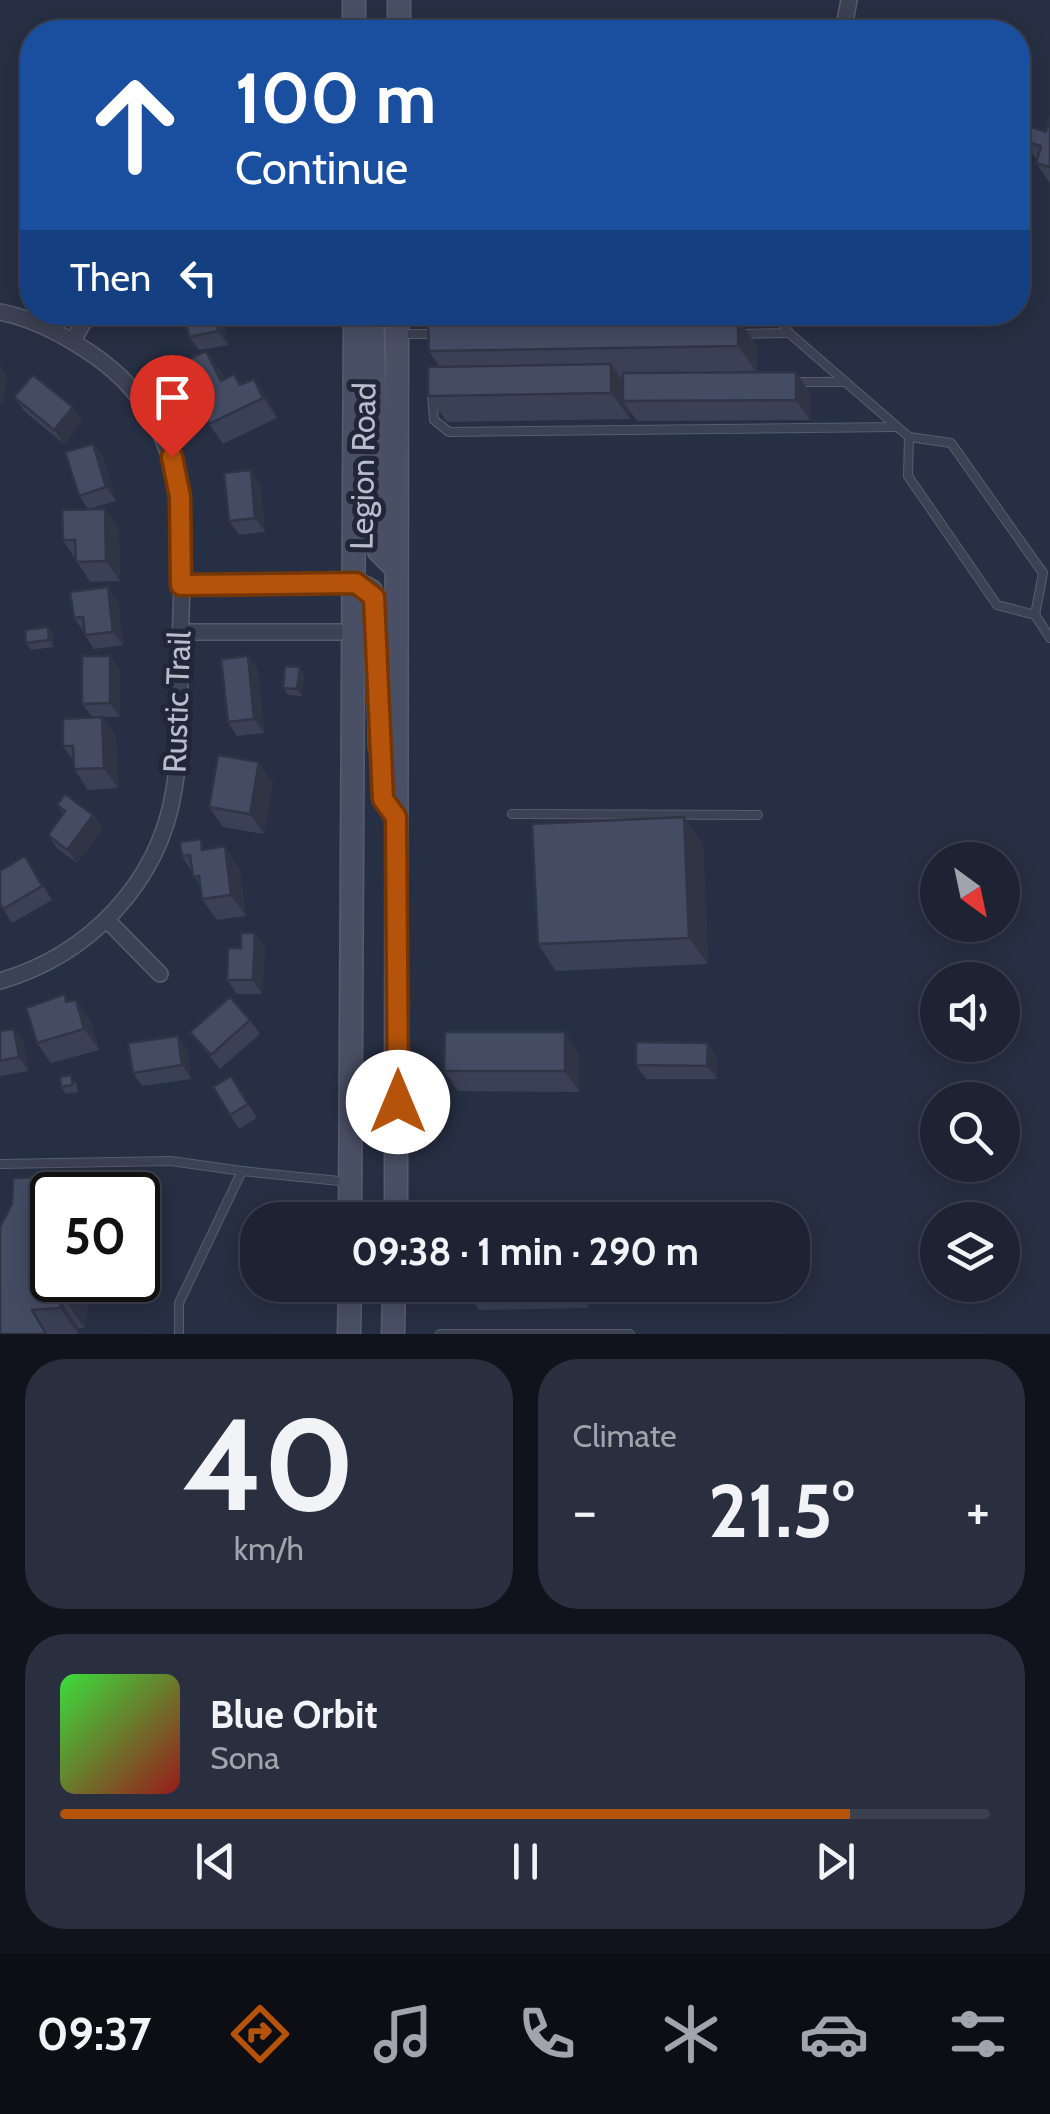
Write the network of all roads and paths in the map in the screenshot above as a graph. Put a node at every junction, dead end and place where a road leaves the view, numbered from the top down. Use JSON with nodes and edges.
{"nodes":[{"id":1,"x":41,"y":325,"type":"edge"},
{"id":2,"x":82,"y":325,"type":"edge"},
{"id":3,"x":355,"y":325,"type":"edge"},
{"id":4,"x":372,"y":325,"type":"edge"},
{"id":5,"x":397,"y":325,"type":"edge"},
{"id":6,"x":406,"y":325,"type":"edge"},
{"id":7,"x":785,"y":325,"type":"edge"},
{"id":8,"x":790,"y":333,"type":"junction"},
{"id":9,"x":446,"y":334,"type":"edge"},
{"id":10,"x":731,"y":334,"type":"edge"},
{"id":11,"x":72,"y":341,"type":"junction"},
{"id":12,"x":787,"y":382,"type":"edge"},
{"id":13,"x":846,"y":382,"type":"junction"},
{"id":14,"x":432,"y":386,"type":"edge"},
{"id":15,"x":895,"y":427,"type":"junction"},
{"id":16,"x":910,"y":437,"type":"junction"},
{"id":17,"x":394,"y":566,"type":"junction"},
{"id":18,"x":356,"y":583,"type":"junction"},
{"id":19,"x":181,"y":585,"type":"junction"},
{"id":20,"x":1035,"y":615,"type":"junction"},
{"id":21,"x":180,"y":632,"type":"junction"},
{"id":22,"x":356,"y":632,"type":"junction"},
{"id":23,"x":1050,"y":638,"type":"edge"},
{"id":24,"x":512,"y":814,"type":"dead end"},
{"id":25,"x":758,"y":814,"type":"dead end"},
{"id":26,"x":396,"y":817,"type":"junction"},
{"id":27,"x":107,"y":920,"type":"junction"},
{"id":28,"x":160,"y":974,"type":"dead end"},
{"id":29,"x":0,"y":982,"type":"edge"},
{"id":30,"x":0,"y":1164,"type":"edge"},
{"id":31,"x":242,"y":1170,"type":"junction"},
{"id":32,"x":350,"y":1182,"type":"junction"},
{"id":33,"x":350,"y":1202,"type":"edge"},
{"id":34,"x":396,"y":1202,"type":"edge"},
{"id":35,"x":350,"y":1302,"type":"edge"},
{"id":36,"x":394,"y":1302,"type":"edge"},
{"id":37,"x":180,"y":1334,"type":"edge"},
{"id":38,"x":349,"y":1334,"type":"edge"},
{"id":39,"x":393,"y":1334,"type":"edge"},
{"id":40,"x":440,"y":1334,"type":"edge"},
{"id":41,"x":630,"y":1334,"type":"edge"}],
"edges":[{"from":1,"to":11,"type":"street","name":"Rustic Trail"},
{"from":2,"to":11,"type":"street"},
{"from":3,"to":18,"type":"main road","name":"Legion Road"},
{"from":4,"to":17,"type":"main road"},
{"from":5,"to":17,"type":"main road","name":"Legion Road"},
{"from":6,"to":9,"type":"lane"},
{"from":7,"to":8,"type":"lane"},
{"from":8,"to":10,"type":"lane"},
{"from":8,"to":13,"type":"lane"},
{"from":11,"to":19,"type":"street","name":"Rustic Trail"},
{"from":12,"to":13,"type":"lane"},
{"from":13,"to":15,"type":"lane"},
{"from":14,"to":15,"type":"lane"},
{"from":15,"to":16,"type":"lane"},
{"from":16,"to":20,"type":"lane"},
{"from":16,"to":20,"type":"lane"},
{"from":17,"to":26,"type":"main road","name":"Legion Road"},
{"from":18,"to":19,"type":"street"},
{"from":18,"to":22,"type":"main road","name":"Legion Road"},
{"from":18,"to":26,"type":"main road"},
{"from":19,"to":21,"type":"street","name":"Rustic Trail"},
{"from":20,"to":23,"type":"lane"},
{"from":21,"to":22,"type":"street"},
{"from":21,"to":27,"type":"street","name":"Rustic Trail"},
{"from":22,"to":32,"type":"main road","name":"Legion Road"},
{"from":24,"to":25,"type":"lane"},
{"from":26,"to":34,"type":"main road","name":"Legion Road"},
{"from":27,"to":28,"type":"street"},
{"from":27,"to":29,"type":"street","name":"Rustic Trail"},
{"from":30,"to":31,"type":"lane"},
{"from":31,"to":32,"type":"lane"},
{"from":31,"to":37,"type":"lane"},
{"from":32,"to":33,"type":"main road","name":"Legion Road"},
{"from":35,"to":38,"type":"main road"},
{"from":36,"to":39,"type":"main road"},
{"from":40,"to":41,"type":"lane"}]}
